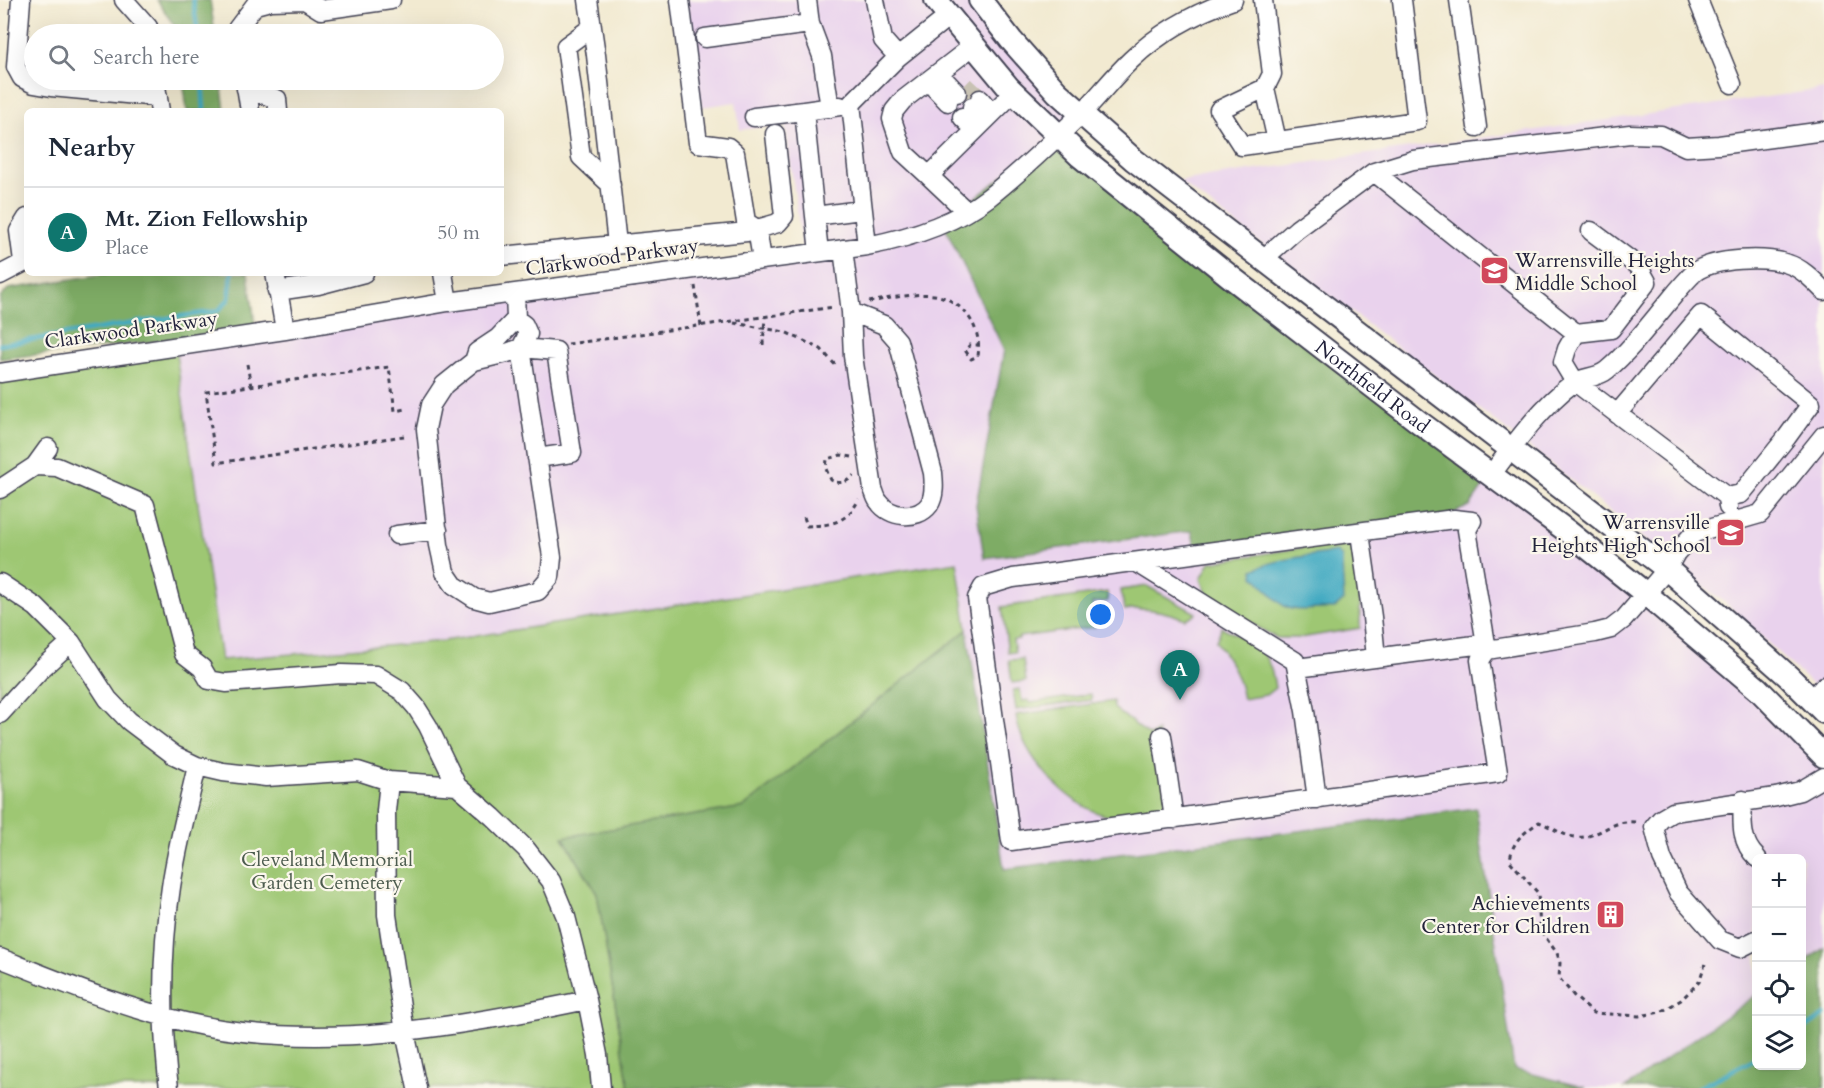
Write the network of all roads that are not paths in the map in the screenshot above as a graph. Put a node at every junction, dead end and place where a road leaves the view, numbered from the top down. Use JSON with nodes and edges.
{"nodes":[{"id":1,"x":21,"y":0,"type":"edge"},
{"id":2,"x":124,"y":0,"type":"edge"},
{"id":3,"x":391,"y":0,"type":"edge"},
{"id":4,"x":588,"y":0,"type":"edge"},
{"id":5,"x":680,"y":0,"type":"edge"},
{"id":6,"x":807,"y":0,"type":"edge"},
{"id":7,"x":875,"y":0,"type":"edge"},
{"id":8,"x":980,"y":0,"type":"edge"},
{"id":9,"x":1263,"y":0,"type":"edge"},
{"id":10,"x":1402,"y":0,"type":"edge"},
{"id":11,"x":1459,"y":0,"type":"edge"},
{"id":12,"x":1698,"y":0,"type":"edge"},
{"id":13,"x":1228,"y":1,"type":"edge"},
{"id":14,"x":943,"y":8,"type":"edge"},
{"id":15,"x":145,"y":24,"type":"edge"},
{"id":16,"x":241,"y":24,"type":"edge"},
{"id":17,"x":810,"y":24,"type":"junction"},
{"id":18,"x":592,"y":27,"type":"junction"},
{"id":19,"x":705,"y":38,"type":"dead end"},
{"id":20,"x":973,"y":46,"type":"junction"},
{"id":21,"x":898,"y":57,"type":"junction"},
{"id":22,"x":938,"y":73,"type":"junction"},
{"id":23,"x":24,"y":79,"type":"edge"},
{"id":24,"x":1732,"y":84,"type":"dead end"},
{"id":25,"x":1265,"y":88,"type":"junction"},
{"id":26,"x":87,"y":90,"type":"edge"},
{"id":27,"x":247,"y":90,"type":"edge"},
{"id":28,"x":258,"y":90,"type":"edge"},
{"id":29,"x":957,"y":93,"type":"tunnel mouth"},
{"id":30,"x":1014,"y":93,"type":"junction"},
{"id":31,"x":158,"y":96,"type":"edge"},
{"id":32,"x":851,"y":104,"type":"junction"},
{"id":33,"x":250,"y":108,"type":"edge"},
{"id":34,"x":278,"y":108,"type":"edge"},
{"id":35,"x":830,"y":108,"type":"junction"},
{"id":36,"x":804,"y":111,"type":"junction"},
{"id":37,"x":1081,"y":113,"type":"junction"},
{"id":38,"x":754,"y":117,"type":"dead end"},
{"id":39,"x":1477,"y":127,"type":"dead end"},
{"id":40,"x":1824,"y":131,"type":"edge"},
{"id":41,"x":775,"y":134,"type":"dead end"},
{"id":42,"x":1057,"y":135,"type":"junction"},
{"id":43,"x":1277,"y":141,"type":"junction"},
{"id":44,"x":1374,"y":172,"type":"junction"},
{"id":45,"x":929,"y":176,"type":"junction"},
{"id":46,"x":611,"y":185,"type":"junction"},
{"id":47,"x":861,"y":210,"type":"junction"},
{"id":48,"x":966,"y":211,"type":"junction"},
{"id":49,"x":815,"y":216,"type":"junction"},
{"id":50,"x":24,"y":224,"type":"edge"},
{"id":51,"x":757,"y":229,"type":"junction"},
{"id":52,"x":1591,"y":231,"type":"dead end"},
{"id":53,"x":617,"y":244,"type":"junction"},
{"id":54,"x":867,"y":246,"type":"junction"},
{"id":55,"x":843,"y":249,"type":"junction"},
{"id":56,"x":819,"y":252,"type":"junction"},
{"id":57,"x":24,"y":255,"type":"edge"},
{"id":58,"x":504,"y":256,"type":"edge"},
{"id":59,"x":762,"y":259,"type":"junction"},
{"id":60,"x":1262,"y":260,"type":"junction"},
{"id":61,"x":24,"y":262,"type":"edge"},
{"id":62,"x":0,"y":275,"type":"edge"},
{"id":63,"x":352,"y":276,"type":"edge"},
{"id":64,"x":444,"y":276,"type":"edge"},
{"id":65,"x":276,"y":282,"type":"edge"},
{"id":66,"x":1824,"y":291,"type":"edge"},
{"id":67,"x":515,"y":293,"type":"junction"},
{"id":68,"x":448,"y":302,"type":"junction"},
{"id":69,"x":850,"y":307,"type":"junction"},
{"id":70,"x":516,"y":319,"type":"junction"},
{"id":71,"x":285,"y":330,"type":"junction"},
{"id":72,"x":1576,"y":333,"type":"junction"},
{"id":73,"x":520,"y":348,"type":"junction"},
{"id":74,"x":474,"y":361,"type":"junction"},
{"id":75,"x":0,"y":373,"type":"edge"},
{"id":76,"x":1575,"y":382,"type":"junction"},
{"id":77,"x":1617,"y":414,"type":"junction"},
{"id":78,"x":1824,"y":435,"type":"edge"},
{"id":79,"x":48,"y":448,"type":"dead end"},
{"id":80,"x":1510,"y":449,"type":"junction"},
{"id":81,"x":537,"y":458,"type":"junction"},
{"id":82,"x":35,"y":466,"type":"junction"},
{"id":83,"x":1491,"y":475,"type":"junction"},
{"id":84,"x":0,"y":489,"type":"edge"},
{"id":85,"x":1727,"y":497,"type":"junction"},
{"id":86,"x":1728,"y":522,"type":"junction"},
{"id":87,"x":438,"y":530,"type":"junction"},
{"id":88,"x":1360,"y":533,"type":"junction"},
{"id":89,"x":397,"y":535,"type":"dead end"},
{"id":90,"x":1136,"y":562,"type":"junction"},
{"id":91,"x":1667,"y":569,"type":"junction"},
{"id":92,"x":0,"y":583,"type":"edge"},
{"id":93,"x":1646,"y":594,"type":"junction"},
{"id":94,"x":71,"y":642,"type":"junction"},
{"id":95,"x":1487,"y":650,"type":"junction"},
{"id":96,"x":1376,"y":658,"type":"junction"},
{"id":97,"x":1297,"y":668,"type":"junction"},
{"id":98,"x":1820,"y":699,"type":"edge"},
{"id":99,"x":0,"y":714,"type":"edge"},
{"id":100,"x":1162,"y":736,"type":"dead end"},
{"id":101,"x":1824,"y":756,"type":"edge"},
{"id":102,"x":198,"y":766,"type":"junction"},
{"id":103,"x":1824,"y":777,"type":"edge"},
{"id":104,"x":388,"y":781,"type":"junction"},
{"id":105,"x":457,"y":786,"type":"junction"},
{"id":106,"x":1317,"y":799,"type":"junction"},
{"id":107,"x":1743,"y":800,"type":"junction"},
{"id":108,"x":1174,"y":819,"type":"junction"},
{"id":109,"x":1752,"y":854,"type":"edge"},
{"id":110,"x":1752,"y":942,"type":"edge"},
{"id":111,"x":0,"y":958,"type":"edge"},
{"id":112,"x":587,"y":1000,"type":"junction"},
{"id":113,"x":164,"y":1016,"type":"junction"},
{"id":114,"x":405,"y":1032,"type":"junction"},
{"id":115,"x":169,"y":1088,"type":"edge"},
{"id":116,"x":417,"y":1088,"type":"edge"},
{"id":117,"x":601,"y":1088,"type":"edge"}],
"edges":[{"from":1,"to":23,"type":"street"},
{"from":2,"to":15,"type":"street"},
{"from":3,"to":16,"type":"street"},
{"from":4,"to":18,"type":"street"},
{"from":5,"to":51,"type":"street"},
{"from":6,"to":17,"type":"street"},
{"from":7,"to":21,"type":"street"},
{"from":8,"to":37,"type":"main road","name":"Northfield Road"},
{"from":9,"to":25,"type":"street"},
{"from":10,"to":43,"type":"street"},
{"from":11,"to":39,"type":"street"},
{"from":12,"to":24,"type":"street"},
{"from":13,"to":37,"type":"street","name":"Clarkwood Parkway"},
{"from":14,"to":20,"type":"main road","name":"Northfield Road"},
{"from":14,"to":21,"type":"street"},
{"from":17,"to":19,"type":"street"},
{"from":17,"to":35,"type":"street"},
{"from":18,"to":46,"type":"street"},
{"from":18,"to":46,"type":"street"},
{"from":20,"to":22,"type":"street"},
{"from":20,"to":30,"type":"main road","name":"Northfield Road"},
{"from":21,"to":32,"type":"street"},
{"from":22,"to":29,"type":"street"},
{"from":22,"to":45,"type":"street"},
{"from":25,"to":43,"type":"street"},
{"from":25,"to":43,"type":"street"},
{"from":26,"to":31,"type":"street"},
{"from":27,"to":33,"type":"street"},
{"from":28,"to":34,"type":"street"},
{"from":30,"to":42,"type":"main road","name":"Northfield Road"},
{"from":30,"to":45,"type":"street"},
{"from":32,"to":35,"type":"street"},
{"from":32,"to":47,"type":"street"},
{"from":35,"to":36,"type":"street"},
{"from":36,"to":38,"type":"street"},
{"from":36,"to":49,"type":"street"},
{"from":37,"to":42,"type":"street","name":"Clarkwood Parkway"},
{"from":37,"to":60,"type":"main road","name":"Northfield Road"},
{"from":40,"to":44,"type":"street"},
{"from":41,"to":51,"type":"street"},
{"from":42,"to":48,"type":"street","name":"Clarkwood Parkway"},
{"from":42,"to":83,"type":"main road","name":"Northfield Road"},
{"from":44,"to":60,"type":"street"},
{"from":44,"to":72,"type":"street"},
{"from":45,"to":48,"type":"street"},
{"from":46,"to":53,"type":"street"},
{"from":47,"to":49,"type":"street"},
{"from":47,"to":54,"type":"street"},
{"from":48,"to":54,"type":"street","name":"Clarkwood Parkway"},
{"from":49,"to":56,"type":"street"},
{"from":50,"to":57,"type":"street"},
{"from":51,"to":53,"type":"street"},
{"from":51,"to":59,"type":"street"},
{"from":52,"to":72,"type":"street"},
{"from":53,"to":58,"type":"street"},
{"from":54,"to":55,"type":"street","name":"Clarkwood Parkway"},
{"from":55,"to":56,"type":"street","name":"Clarkwood Parkway"},
{"from":55,"to":69,"type":"street"},
{"from":56,"to":59,"type":"street","name":"Clarkwood Parkway"},
{"from":59,"to":67,"type":"street","name":"Clarkwood Parkway"},
{"from":60,"to":80,"type":"main road","name":"Northfield Road"},
{"from":61,"to":62,"type":"street"},
{"from":63,"to":65,"type":"street"},
{"from":64,"to":68,"type":"street"},
{"from":65,"to":71,"type":"street"},
{"from":66,"to":76,"type":"street"},
{"from":67,"to":68,"type":"street","name":"Clarkwood Parkway"},
{"from":67,"to":70,"type":"street"},
{"from":68,"to":71,"type":"street","name":"Clarkwood Parkway"},
{"from":69,"to":69,"type":"street"},
{"from":70,"to":73,"type":"street"},
{"from":70,"to":74,"type":"street"},
{"from":71,"to":75,"type":"street","name":"Clarkwood Parkway"},
{"from":72,"to":76,"type":"street"},
{"from":73,"to":74,"type":"street"},
{"from":73,"to":81,"type":"street"},
{"from":73,"to":81,"type":"street"},
{"from":74,"to":87,"type":"street"},
{"from":76,"to":77,"type":"street"},
{"from":76,"to":80,"type":"street"},
{"from":77,"to":85,"type":"street"},
{"from":77,"to":85,"type":"street"},
{"from":78,"to":86,"type":"street"},
{"from":79,"to":82,"type":"street"},
{"from":80,"to":83,"type":"street"},
{"from":80,"to":91,"type":"main road","name":"Northfield Road"},
{"from":81,"to":87,"type":"street"},
{"from":82,"to":84,"type":"street"},
{"from":82,"to":105,"type":"street"},
{"from":83,"to":93,"type":"main road","name":"Northfield Road"},
{"from":85,"to":86,"type":"street"},
{"from":86,"to":91,"type":"street"},
{"from":87,"to":89,"type":"street"},
{"from":88,"to":90,"type":"street"},
{"from":88,"to":95,"type":"street"},
{"from":88,"to":96,"type":"street"},
{"from":90,"to":97,"type":"street"},
{"from":90,"to":108,"type":"street"},
{"from":91,"to":93,"type":"street"},
{"from":91,"to":98,"type":"main road","name":"Northfield Road"},
{"from":92,"to":94,"type":"street"},
{"from":93,"to":95,"type":"street"},
{"from":93,"to":101,"type":"main road","name":"Northfield Road"},
{"from":94,"to":99,"type":"street"},
{"from":94,"to":102,"type":"street"},
{"from":95,"to":96,"type":"street"},
{"from":95,"to":106,"type":"street"},
{"from":96,"to":97,"type":"street"},
{"from":97,"to":106,"type":"street"},
{"from":100,"to":108,"type":"street"},
{"from":102,"to":104,"type":"street"},
{"from":102,"to":113,"type":"street"},
{"from":103,"to":107,"type":"street"},
{"from":104,"to":105,"type":"street"},
{"from":104,"to":114,"type":"street"},
{"from":105,"to":112,"type":"street"},
{"from":106,"to":108,"type":"street"},
{"from":107,"to":109,"type":"street"},
{"from":107,"to":110,"type":"street"},
{"from":111,"to":113,"type":"street"},
{"from":112,"to":114,"type":"street"},
{"from":112,"to":117,"type":"street"},
{"from":113,"to":114,"type":"street"},
{"from":113,"to":115,"type":"street"},
{"from":114,"to":116,"type":"street"}]}
